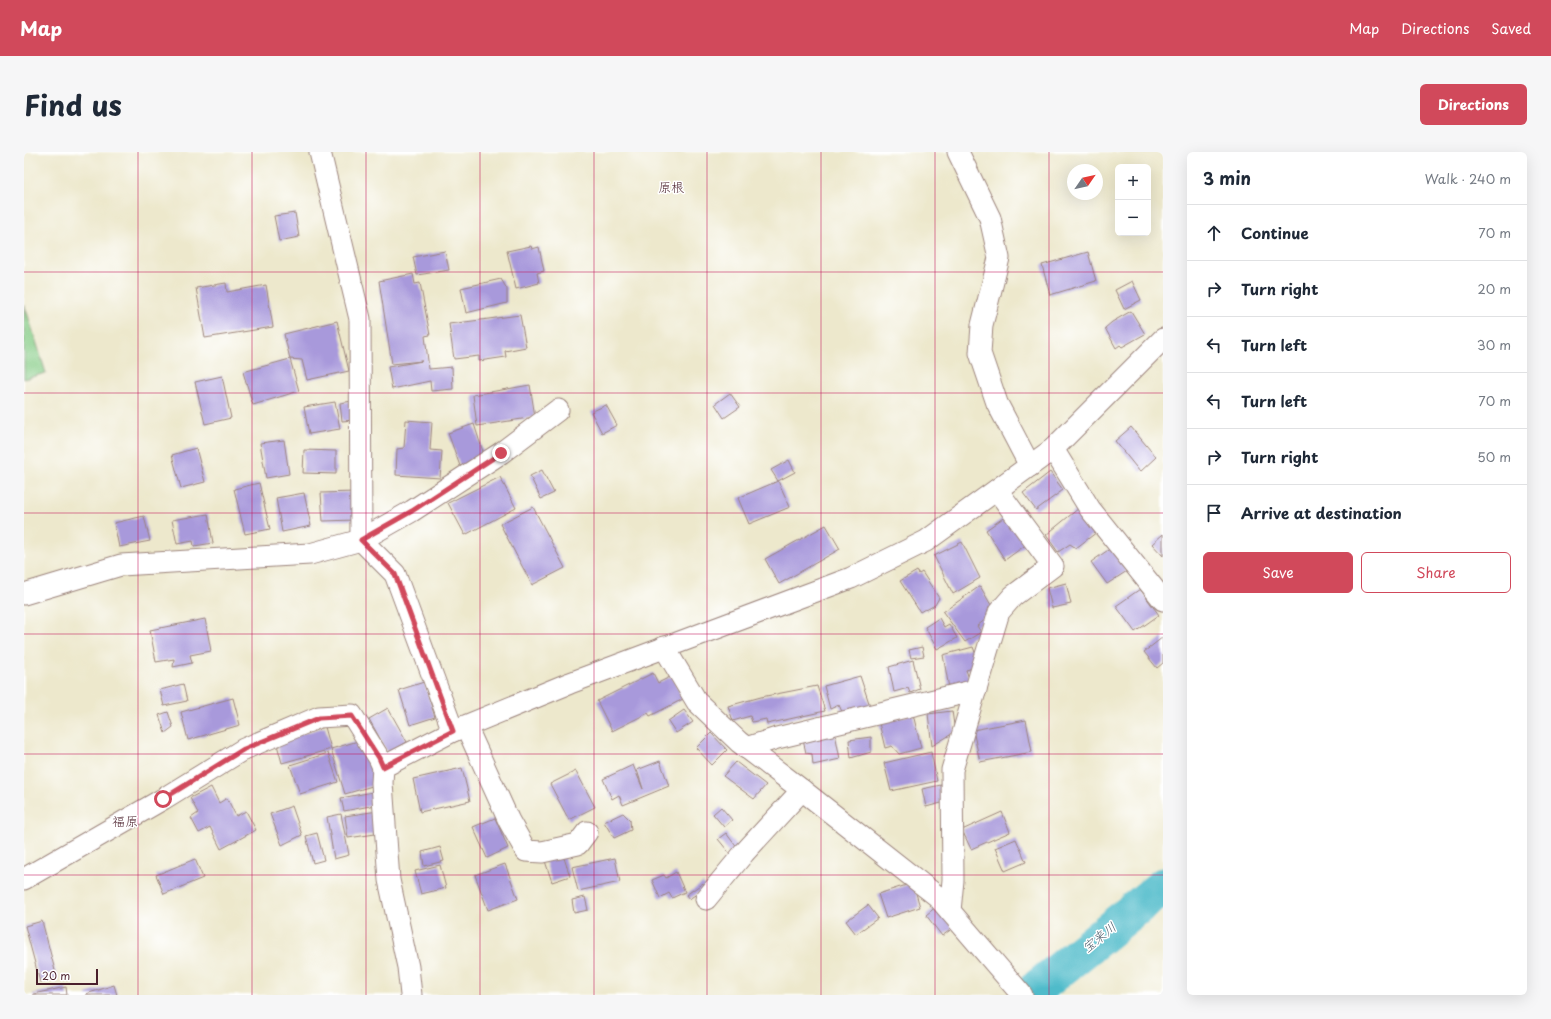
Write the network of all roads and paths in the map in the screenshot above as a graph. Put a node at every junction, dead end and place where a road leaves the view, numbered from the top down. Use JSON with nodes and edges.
{"nodes":[{"id":1,"x":320,"y":152,"type":"edge"},
{"id":2,"x":958,"y":152,"type":"edge"},
{"id":3,"x":1163,"y":339,"type":"edge"},
{"id":4,"x":558,"y":410,"type":"dead end"},
{"id":5,"x":1053,"y":449,"type":"junction"},
{"id":6,"x":1030,"y":466,"type":"junction"},
{"id":7,"x":997,"y":490,"type":"junction"},
{"id":8,"x":361,"y":540,"type":"junction"},
{"id":9,"x":24,"y":594,"type":"edge"},
{"id":10,"x":1163,"y":600,"type":"edge"},
{"id":11,"x":664,"y":648,"type":"junction"},
{"id":12,"x":976,"y":690,"type":"junction"},
{"id":13,"x":460,"y":729,"type":"junction"},
{"id":14,"x":746,"y":748,"type":"junction"},
{"id":15,"x":383,"y":767,"type":"junction"},
{"id":16,"x":802,"y":790,"type":"junction"},
{"id":17,"x":587,"y":832,"type":"dead end"},
{"id":18,"x":24,"y":879,"type":"edge"},
{"id":19,"x":706,"y":899,"type":"dead end"},
{"id":20,"x":950,"y":911,"type":"junction"},
{"id":21,"x":411,"y":995,"type":"edge"},
{"id":22,"x":1022,"y":995,"type":"edge"}],
"edges":[{"from":1,"to":8,"type":"street"},
{"from":2,"to":6,"type":"street"},
{"from":3,"to":5,"type":"street"},
{"from":4,"to":8,"type":"street"},
{"from":5,"to":6,"type":"street"},
{"from":5,"to":10,"type":"street"},
{"from":6,"to":7,"type":"street"},
{"from":7,"to":11,"type":"street"},
{"from":7,"to":12,"type":"street"},
{"from":8,"to":9,"type":"street"},
{"from":8,"to":13,"type":"street"},
{"from":11,"to":13,"type":"street"},
{"from":11,"to":14,"type":"street"},
{"from":12,"to":14,"type":"street"},
{"from":12,"to":20,"type":"street"},
{"from":13,"to":15,"type":"street"},
{"from":13,"to":17,"type":"street"},
{"from":14,"to":16,"type":"street"},
{"from":15,"to":18,"type":"street"},
{"from":15,"to":21,"type":"street"},
{"from":16,"to":19,"type":"street"},
{"from":16,"to":20,"type":"street"},
{"from":20,"to":22,"type":"street"}]}
